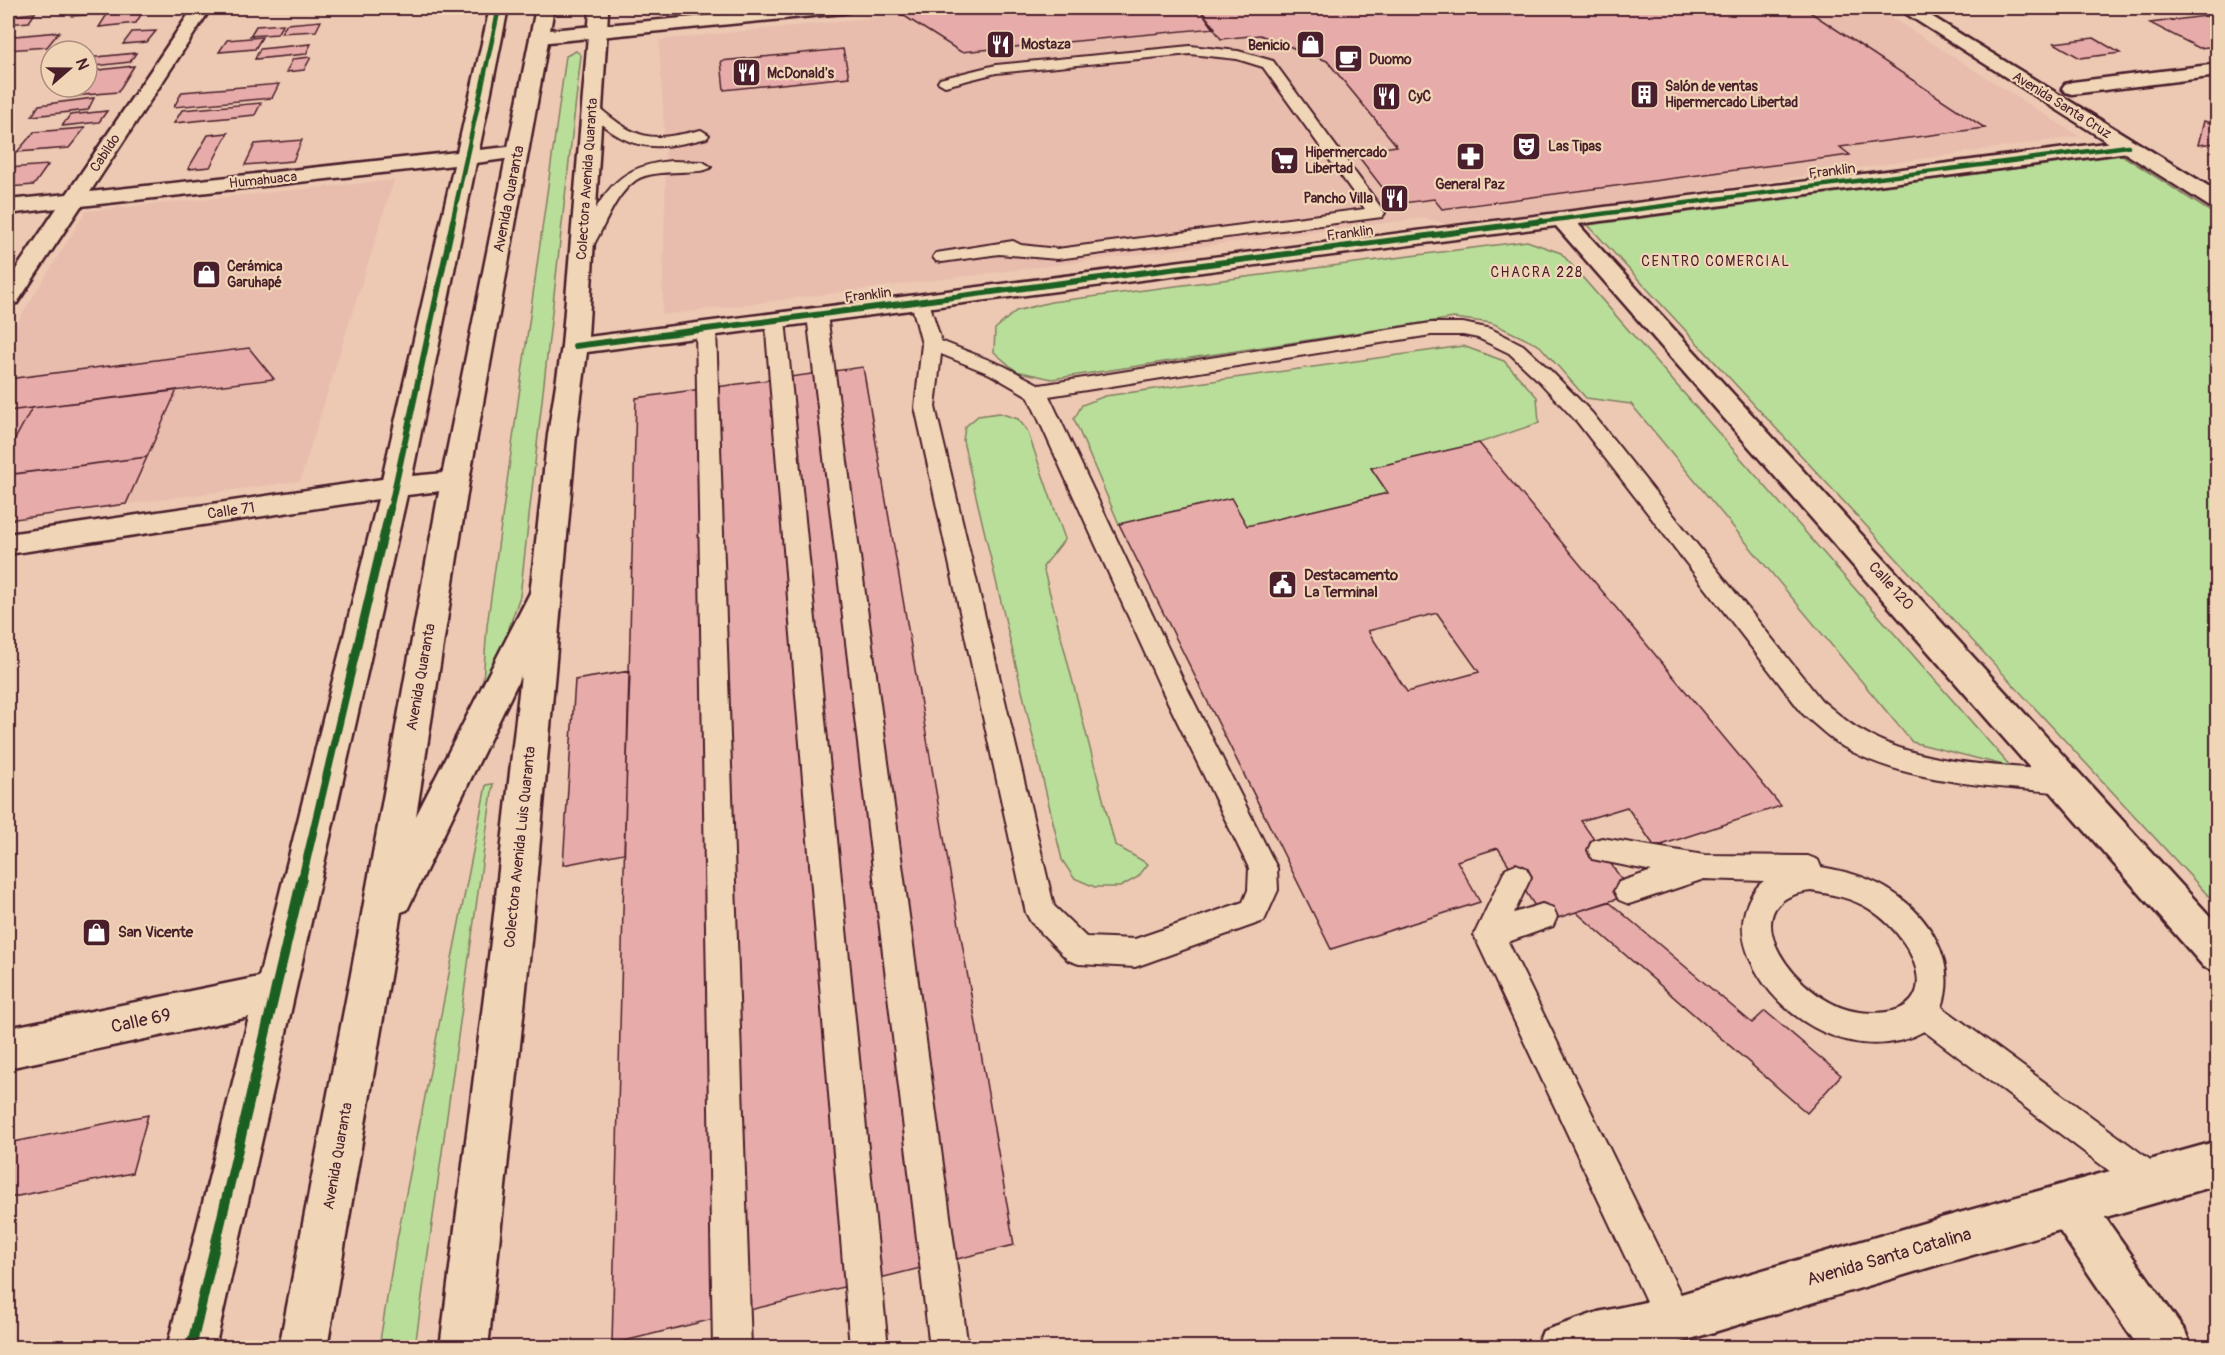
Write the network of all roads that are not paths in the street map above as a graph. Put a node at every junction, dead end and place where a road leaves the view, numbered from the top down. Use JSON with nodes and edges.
{"nodes":[{"id":1,"x":202,"y":8,"type":"edge"},
{"id":2,"x":499,"y":8,"type":"edge"},
{"id":3,"x":843,"y":8,"type":"edge"},
{"id":4,"x":1906,"y":8,"type":"edge"},
{"id":5,"x":620,"y":10,"type":"dead end"},
{"id":6,"x":564,"y":16,"type":"dead end"},
{"id":7,"x":594,"y":19,"type":"junction"},
{"id":8,"x":542,"y":21,"type":"edge"},
{"id":9,"x":2217,"y":70,"type":"edge"},
{"id":10,"x":2052,"y":75,"type":"dead end"},
{"id":11,"x":945,"y":82,"type":"dead end"},
{"id":12,"x":2072,"y":88,"type":"junction"},
{"id":13,"x":2102,"y":106,"type":"dead end"},
{"id":14,"x":592,"y":109,"type":"junction"},
{"id":15,"x":701,"y":135,"type":"dead end"},
{"id":16,"x":2128,"y":146,"type":"junction"},
{"id":17,"x":518,"y":152,"type":"junction"},
{"id":18,"x":468,"y":158,"type":"junction"},
{"id":19,"x":702,"y":167,"type":"dead end"},
{"id":20,"x":74,"y":200,"type":"junction"},
{"id":21,"x":2217,"y":202,"type":"edge"},
{"id":22,"x":8,"y":207,"type":"edge"},
{"id":23,"x":1562,"y":219,"type":"junction"},
{"id":24,"x":1108,"y":231,"type":"dead end"},
{"id":25,"x":998,"y":248,"type":"junction"},
{"id":26,"x":582,"y":250,"type":"junction"},
{"id":27,"x":942,"y":257,"type":"dead end"},
{"id":28,"x":8,"y":298,"type":"edge"},
{"id":29,"x":920,"y":302,"type":"junction"},
{"id":30,"x":817,"y":315,"type":"junction"},
{"id":31,"x":776,"y":320,"type":"junction"},
{"id":32,"x":706,"y":329,"type":"junction"},
{"id":33,"x":932,"y":344,"type":"junction"},
{"id":34,"x":575,"y":346,"type":"junction"},
{"id":35,"x":1037,"y":392,"type":"junction"},
{"id":36,"x":454,"y":481,"type":"junction"},
{"id":37,"x":394,"y":487,"type":"junction"},
{"id":38,"x":8,"y":544,"type":"edge"},
{"id":39,"x":545,"y":593,"type":"junction"},
{"id":40,"x":2066,"y":783,"type":"junction"},
{"id":41,"x":1602,"y":850,"type":"dead end"},
{"id":42,"x":1704,"y":867,"type":"junction"},
{"id":43,"x":1516,"y":877,"type":"dead end"},
{"id":44,"x":1839,"y":881,"type":"junction"},
{"id":45,"x":1629,"y":891,"type":"dead end"},
{"id":46,"x":1542,"y":917,"type":"dead end"},
{"id":47,"x":379,"y":929,"type":"junction"},
{"id":48,"x":1489,"y":935,"type":"junction"},
{"id":49,"x":2217,"y":954,"type":"edge"},
{"id":50,"x":274,"y":993,"type":"junction"},
{"id":51,"x":1924,"y":1012,"type":"junction"},
{"id":52,"x":8,"y":1048,"type":"edge"},
{"id":53,"x":2217,"y":1162,"type":"edge"},
{"id":54,"x":2152,"y":1182,"type":"junction"},
{"id":55,"x":2069,"y":1205,"type":"junction"},
{"id":56,"x":1674,"y":1320,"type":"junction"},
{"id":57,"x":191,"y":1347,"type":"edge"},
{"id":58,"x":303,"y":1347,"type":"edge"},
{"id":59,"x":464,"y":1347,"type":"edge"},
{"id":60,"x":732,"y":1347,"type":"edge"},
{"id":61,"x":869,"y":1347,"type":"edge"},
{"id":62,"x":950,"y":1347,"type":"edge"},
{"id":63,"x":1560,"y":1347,"type":"edge"},
{"id":64,"x":2168,"y":1347,"type":"edge"}],
"edges":[{"from":1,"to":20,"type":"main road","name":"Cabildo"},
{"from":2,"to":18,"type":"main road"},
{"from":3,"to":7,"type":"main road"},
{"from":4,"to":16,"type":"main road","name":"Avenida Santa Cruz"},
{"from":5,"to":7,"type":"main road"},
{"from":6,"to":8,"type":"main road"},
{"from":7,"to":8,"type":"main road"},
{"from":7,"to":14,"type":"main road","name":"Colectora Avenida Quaranta"},
{"from":8,"to":17,"type":"main road","name":"Avenida Quaranta"},
{"from":9,"to":12,"type":"main road"},
{"from":10,"to":12,"type":"main road","name":"Avenida Santa Cruz"},
{"from":11,"to":25,"type":"lane"},
{"from":12,"to":13,"type":"main road","name":"Avenida Santa Cruz"},
{"from":14,"to":15,"type":"lane"},
{"from":14,"to":26,"type":"main road","name":"Colectora Avenida Quaranta"},
{"from":16,"to":21,"type":"main road","name":"Avenida Santa Cruz"},
{"from":16,"to":23,"type":"main road","name":"Franklin"},
{"from":17,"to":18,"type":"main road","name":"Humahuaca"},
{"from":17,"to":36,"type":"main road","name":"Avenida Quaranta"},
{"from":18,"to":20,"type":"main road","name":"Humahuaca"},
{"from":18,"to":37,"type":"main road"},
{"from":19,"to":26,"type":"lane"},
{"from":20,"to":22,"type":"main road","name":"Humahuaca"},
{"from":20,"to":28,"type":"main road","name":"Cabildo"},
{"from":23,"to":29,"type":"main road","name":"Franklin"},
{"from":23,"to":40,"type":"main road","name":"Calle 120"},
{"from":24,"to":25,"type":"lane"},
{"from":25,"to":27,"type":"lane"},
{"from":26,"to":34,"type":"main road","name":"Colectora Avenida Quaranta"},
{"from":29,"to":30,"type":"main road","name":"Franklin"},
{"from":29,"to":33,"type":"lane"},
{"from":30,"to":31,"type":"main road","name":"Franklin"},
{"from":30,"to":62,"type":"lane"},
{"from":31,"to":32,"type":"main road","name":"Franklin"},
{"from":31,"to":61,"type":"lane"},
{"from":32,"to":34,"type":"main road","name":"Franklin"},
{"from":32,"to":60,"type":"lane"},
{"from":33,"to":35,"type":"lane"},
{"from":33,"to":35,"type":"lane"},
{"from":34,"to":39,"type":"main road","name":"Colectora Avenida Luis Quaranta"},
{"from":35,"to":40,"type":"lane"},
{"from":36,"to":37,"type":"main road","name":"Calle 71"},
{"from":36,"to":47,"type":"main road","name":"Avenida Quaranta"},
{"from":37,"to":38,"type":"main road","name":"Calle 71"},
{"from":37,"to":50,"type":"main road"},
{"from":39,"to":47,"type":"main road"},
{"from":39,"to":59,"type":"main road","name":"Colectora Avenida Luis Quaranta"},
{"from":40,"to":49,"type":"main road","name":"Calle 120"},
{"from":41,"to":42,"type":"lane"},
{"from":42,"to":44,"type":"lane"},
{"from":42,"to":45,"type":"lane"},
{"from":43,"to":48,"type":"lane"},
{"from":44,"to":51,"type":"lane"},
{"from":44,"to":51,"type":"lane"},
{"from":46,"to":48,"type":"lane"},
{"from":47,"to":58,"type":"main road","name":"Avenida Quaranta"},
{"from":48,"to":56,"type":"lane"},
{"from":50,"to":52,"type":"main road","name":"Calle 69"},
{"from":50,"to":57,"type":"main road"},
{"from":51,"to":54,"type":"lane"},
{"from":53,"to":54,"type":"main road","name":"Avenida Santa Catalina"},
{"from":54,"to":55,"type":"main road","name":"Avenida Santa Catalina"},
{"from":55,"to":56,"type":"main road","name":"Avenida Santa Catalina"},
{"from":55,"to":64,"type":"main road"},
{"from":56,"to":63,"type":"main road","name":"Avenida Santa Catalina"}]}
